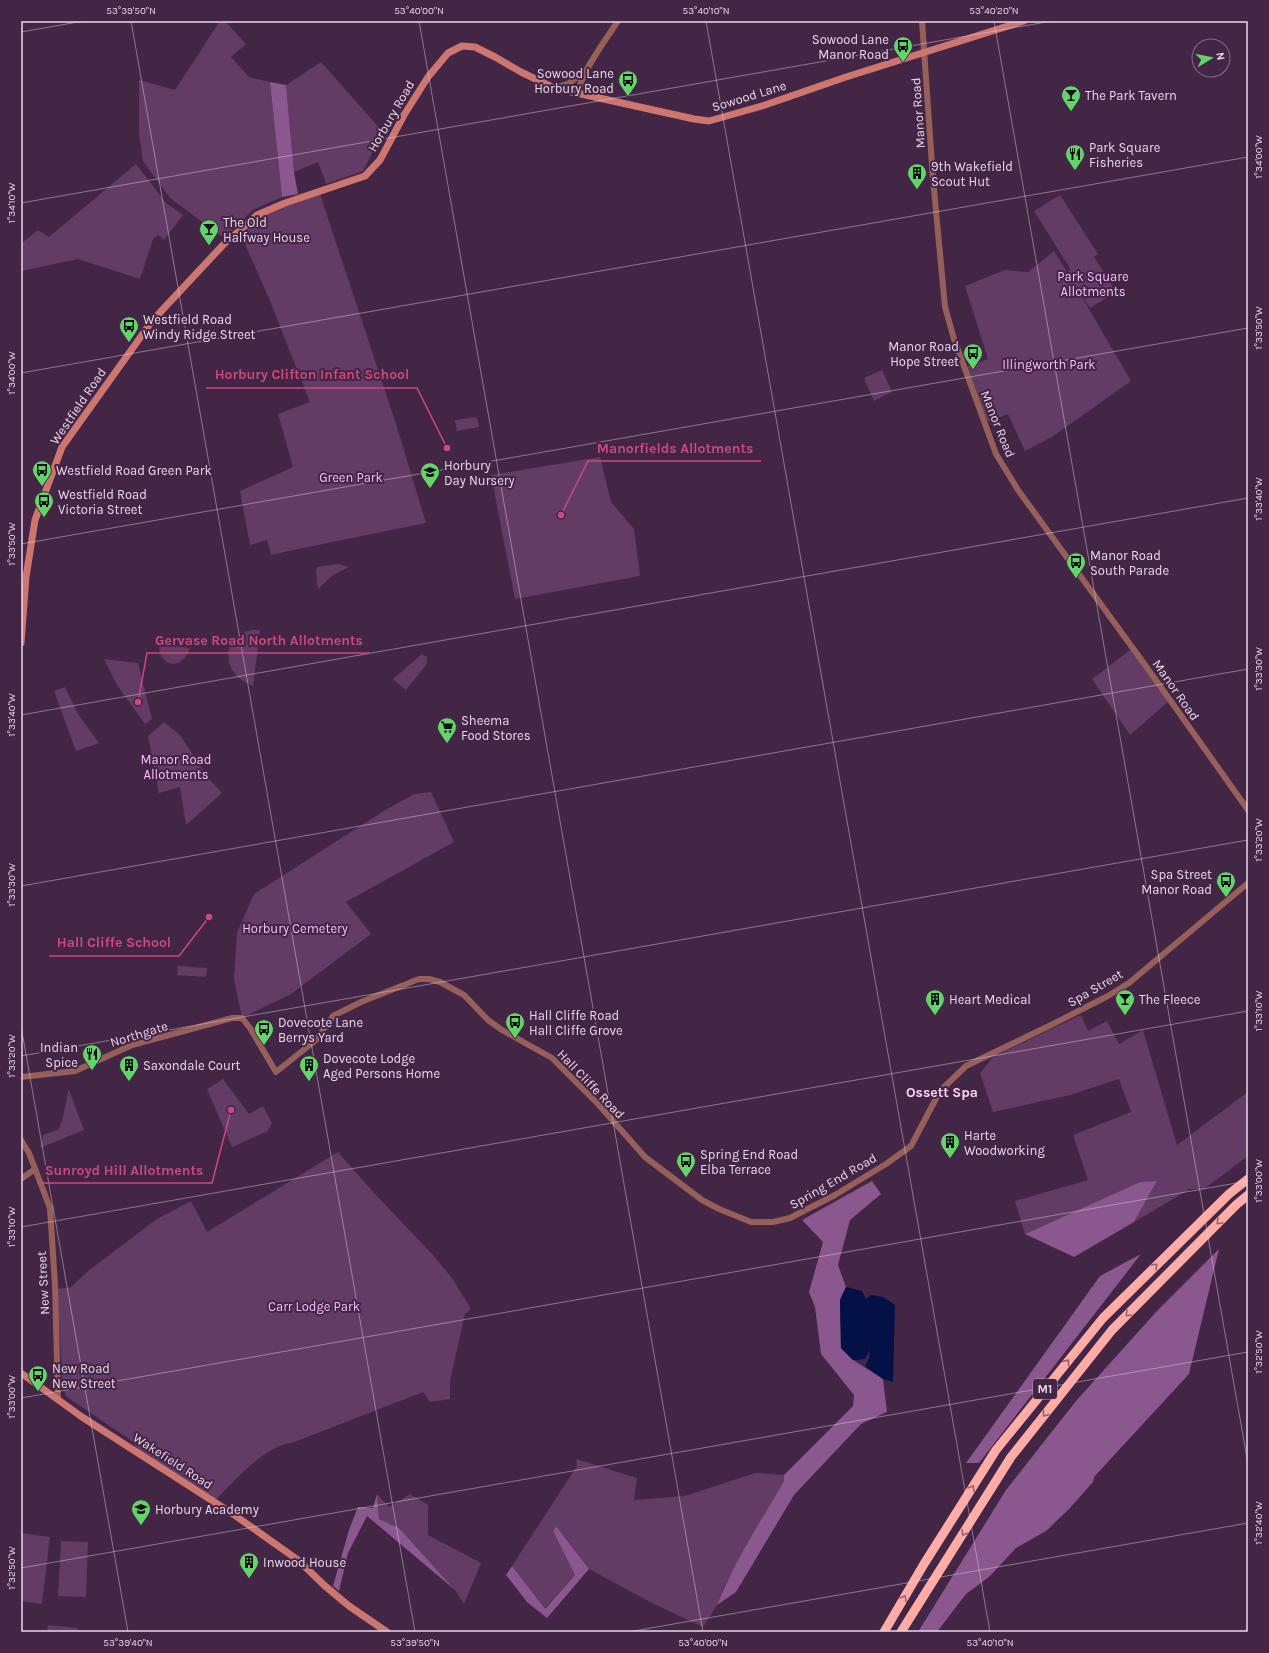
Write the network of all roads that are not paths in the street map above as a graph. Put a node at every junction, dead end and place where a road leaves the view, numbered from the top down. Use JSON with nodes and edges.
{"nodes":[{"id":1,"x":618,"y":21,"type":"edge"},
{"id":2,"x":922,"y":21,"type":"edge"},
{"id":3,"x":1024,"y":21,"type":"edge"},
{"id":4,"x":925,"y":52,"type":"junction"},
{"id":5,"x":510,"y":65,"type":"joint"},
{"id":6,"x":586,"y":71,"type":"junction"},
{"id":7,"x":554,"y":88,"type":"junction"},
{"id":8,"x":579,"y":92,"type":"junction"},
{"id":9,"x":225,"y":243,"type":"joint"},
{"id":10,"x":21,"y":643,"type":"edge"},
{"id":11,"x":1248,"y":810,"type":"edge"},
{"id":12,"x":1248,"y":883,"type":"edge"},
{"id":13,"x":276,"y":1072,"type":"joint"},
{"id":14,"x":21,"y":1077,"type":"edge"},
{"id":15,"x":940,"y":1091,"type":"joint"},
{"id":16,"x":21,"y":1140,"type":"edge"},
{"id":17,"x":645,"y":1157,"type":"joint"},
{"id":18,"x":35,"y":1169,"type":"junction"},
{"id":19,"x":21,"y":1179,"type":"edge"},
{"id":20,"x":1248,"y":1179,"type":"edge"},
{"id":21,"x":1248,"y":1196,"type":"edge"},
{"id":22,"x":21,"y":1373,"type":"edge"},
{"id":23,"x":58,"y":1399,"type":"junction"},
{"id":24,"x":387,"y":1632,"type":"edge"},
{"id":25,"x":884,"y":1632,"type":"edge"},
{"id":26,"x":902,"y":1632,"type":"edge"}],
"edges":[{"from":1,"to":6,"type":"street"},
{"from":2,"to":4,"type":"street","name":"Manor Road"},
{"from":3,"to":4,"type":"main road","name":"Sowood Lane"},
{"from":4,"to":8,"type":"main road","name":"Sowood Lane"},
{"from":4,"to":11,"type":"street","name":"Manor Road"},
{"from":5,"to":7,"type":"main road","name":"Sowood Lane"},
{"from":5,"to":9,"type":"main road","name":"Horbury Road"},
{"from":6,"to":7,"type":"street"},
{"from":6,"to":8,"type":"street"},
{"from":7,"to":8,"type":"main road","name":"Sowood Lane"},
{"from":9,"to":10,"type":"main road","name":"Westfield Road"},
{"from":12,"to":15,"type":"street","name":"Spa Street"},
{"from":13,"to":14,"type":"street","name":"Northgate"},
{"from":13,"to":17,"type":"street","name":"Hall Cliffe Road"},
{"from":15,"to":17,"type":"street","name":"Spring End Road"},
{"from":16,"to":18,"type":"street","name":"New Street"},
{"from":18,"to":19,"type":"street"},
{"from":18,"to":23,"type":"street","name":"New Street"},
{"from":25,"to":20,"type":"highway","number":"M1","one_way":true},
{"from":21,"to":26,"type":"highway","number":"M1","one_way":true},
{"from":22,"to":23,"type":"main road","name":"Wakefield Road"},
{"from":23,"to":24,"type":"main road","name":"Wakefield Road"}]}
